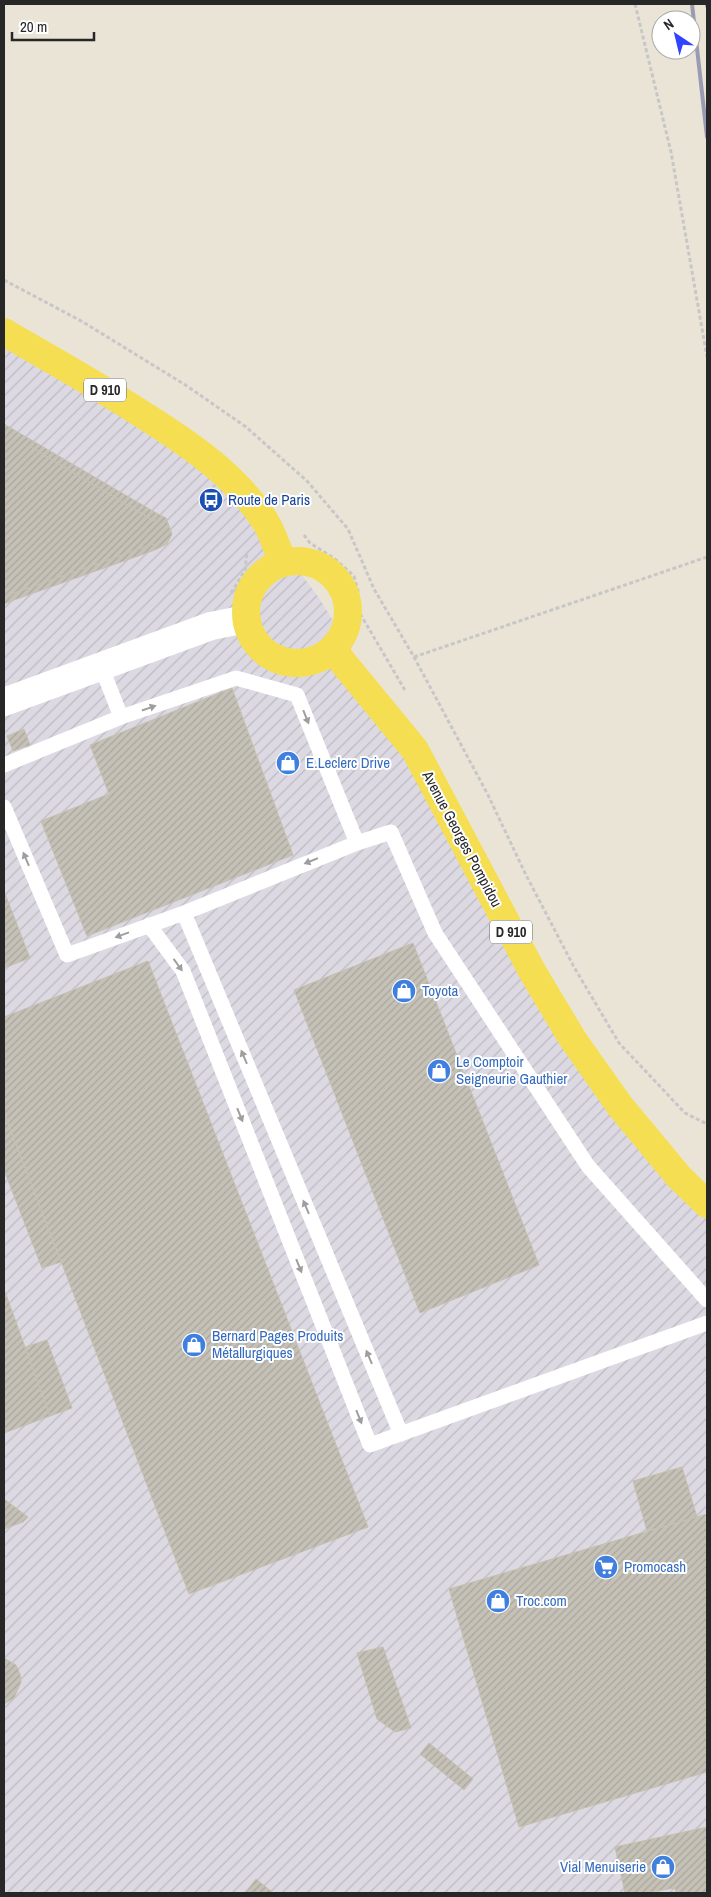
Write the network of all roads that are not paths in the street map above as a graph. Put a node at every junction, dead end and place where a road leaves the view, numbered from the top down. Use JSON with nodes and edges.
{"nodes":[{"id":1,"x":4,"y":332,"type":"edge"},
{"id":2,"x":284,"y":562,"type":"junction"},
{"id":3,"x":246,"y":619,"type":"junction"},
{"id":4,"x":332,"y":649,"type":"junction"},
{"id":5,"x":101,"y":666,"type":"junction"},
{"id":6,"x":4,"y":702,"type":"edge"},
{"id":7,"x":122,"y":717,"type":"junction"},
{"id":8,"x":4,"y":765,"type":"edge"},
{"id":9,"x":4,"y":807,"type":"edge"},
{"id":10,"x":357,"y":843,"type":"junction"},
{"id":11,"x":184,"y":913,"type":"junction"},
{"id":12,"x":149,"y":926,"type":"junction"},
{"id":13,"x":705,"y":1197,"type":"edge"},
{"id":14,"x":707,"y":1300,"type":"edge"},
{"id":15,"x":707,"y":1323,"type":"edge"},
{"id":16,"x":401,"y":1434,"type":"junction"}],
"edges":[{"from":1,"to":2,"type":"main road","number":"D 910"},
{"from":2,"to":3,"type":"main road"},
{"from":2,"to":4,"type":"main road"},
{"from":3,"to":4,"type":"main road"},
{"from":3,"to":5,"type":"street"},
{"from":4,"to":13,"type":"main road","name":"Avenue Georges Pompidou","number":"D 910"},
{"from":5,"to":6,"type":"street"},
{"from":5,"to":7,"type":"lane"},
{"from":7,"to":8,"type":"lane"},
{"from":7,"to":10,"type":"lane","one_way":true},
{"from":12,"to":9,"type":"lane","one_way":true},
{"from":10,"to":11,"type":"lane","one_way":true},
{"from":10,"to":14,"type":"lane"},
{"from":11,"to":12,"type":"lane"},
{"from":16,"to":11,"type":"lane","one_way":true},
{"from":12,"to":16,"type":"lane","one_way":true},
{"from":15,"to":16,"type":"lane"}]}
